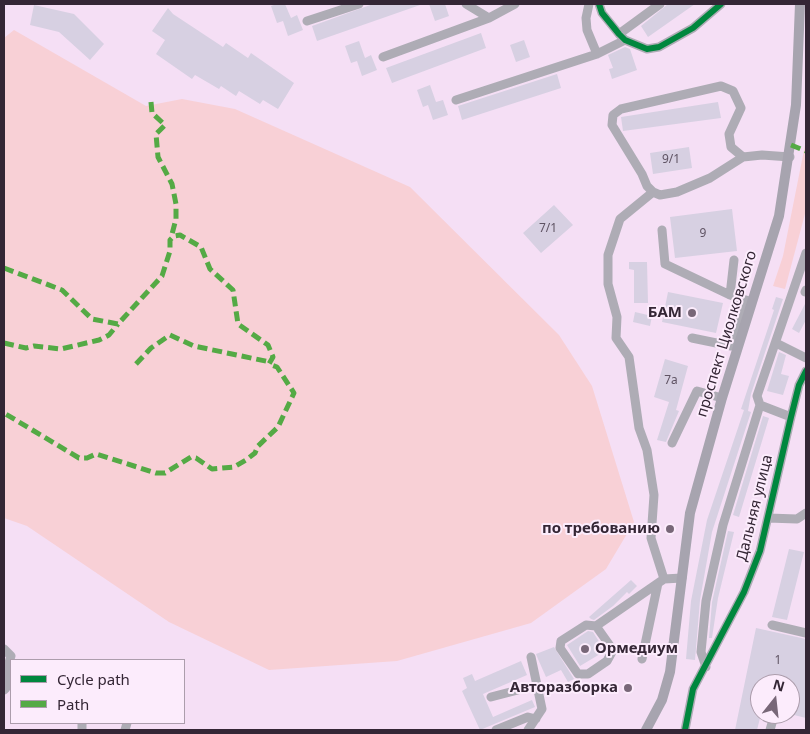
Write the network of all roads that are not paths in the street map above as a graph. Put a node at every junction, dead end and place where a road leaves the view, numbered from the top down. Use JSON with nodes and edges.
{"nodes":[{"id":1,"x":359,"y":4,"type":"edge"},
{"id":2,"x":466,"y":4,"type":"edge"},
{"id":3,"x":515,"y":4,"type":"edge"},
{"id":4,"x":589,"y":4,"type":"edge"},
{"id":5,"x":599,"y":4,"type":"edge"},
{"id":6,"x":660,"y":4,"type":"edge"},
{"id":7,"x":721,"y":4,"type":"edge"},
{"id":8,"x":800,"y":4,"type":"edge"},
{"id":9,"x":489,"y":18,"type":"junction"},
{"id":10,"x":307,"y":21,"type":"dead end"},
{"id":11,"x":622,"y":37,"type":"junction"},
{"id":12,"x":597,"y":54,"type":"junction"},
{"id":13,"x":384,"y":57,"type":"dead end"},
{"id":14,"x":456,"y":100,"type":"dead end"},
{"id":15,"x":743,"y":157,"type":"junction"},
{"id":16,"x":790,"y":157,"type":"junction"},
{"id":17,"x":653,"y":192,"type":"junction"},
{"id":18,"x":662,"y":230,"type":"dead end"},
{"id":19,"x":806,"y":254,"type":"edge"},
{"id":20,"x":734,"y":260,"type":"dead end"},
{"id":21,"x":730,"y":295,"type":"junction"},
{"id":22,"x":749,"y":301,"type":"junction"},
{"id":23,"x":692,"y":338,"type":"dead end"},
{"id":24,"x":776,"y":343,"type":"junction"},
{"id":25,"x":806,"y":358,"type":"edge"},
{"id":26,"x":806,"y":371,"type":"edge"},
{"id":27,"x":722,"y":398,"type":"junction"},
{"id":28,"x":760,"y":405,"type":"junction"},
{"id":29,"x":791,"y":416,"type":"junction"},
{"id":30,"x":672,"y":443,"type":"dead end"},
{"id":31,"x":806,"y":513,"type":"edge"},
{"id":32,"x":768,"y":518,"type":"junction"},
{"id":33,"x":682,"y":578,"type":"junction"},
{"id":34,"x":661,"y":581,"type":"junction"},
{"id":35,"x":772,"y":625,"type":"dead end"},
{"id":36,"x":596,"y":626,"type":"junction"},
{"id":37,"x":806,"y":633,"type":"edge"},
{"id":38,"x":4,"y":649,"type":"edge"},
{"id":39,"x":531,"y":657,"type":"dead end"},
{"id":40,"x":10,"y":659,"type":"edge"},
{"id":41,"x":10,"y":659,"type":"edge"},
{"id":42,"x":642,"y":659,"type":"dead end"},
{"id":43,"x":706,"y":667,"type":"junction"},
{"id":44,"x":537,"y":685,"type":"junction"},
{"id":45,"x":7,"y":689,"type":"edge"},
{"id":46,"x":491,"y":697,"type":"dead end"},
{"id":47,"x":536,"y":719,"type":"junction"},
{"id":48,"x":496,"y":730,"type":"edge"},
{"id":49,"x":528,"y":730,"type":"edge"},
{"id":50,"x":646,"y":730,"type":"edge"},
{"id":51,"x":684,"y":730,"type":"edge"}],
"edges":[{"from":1,"to":10,"type":"street"},
{"from":2,"to":9,"type":"street"},
{"from":3,"to":9,"type":"street"},
{"from":4,"to":12,"type":"street"},
{"from":5,"to":11,"type":"street"},
{"from":6,"to":11,"type":"street"},
{"from":7,"to":11,"type":"street"},
{"from":8,"to":16,"type":"main road","name":"проспект Циолковского"},
{"from":9,"to":13,"type":"street"},
{"from":11,"to":12,"type":"street"},
{"from":12,"to":14,"type":"street"},
{"from":15,"to":16,"type":"street"},
{"from":15,"to":17,"type":"street"},
{"from":15,"to":17,"type":"street"},
{"from":16,"to":22,"type":"main road","name":"проспект Циолковского"},
{"from":17,"to":34,"type":"street"},
{"from":18,"to":21,"type":"street"},
{"from":19,"to":24,"type":"street"},
{"from":20,"to":21,"type":"street"},
{"from":21,"to":22,"type":"street"},
{"from":22,"to":23,"type":"street"},
{"from":22,"to":27,"type":"main road","name":"проспект Циолковского"},
{"from":24,"to":25,"type":"street"},
{"from":24,"to":28,"type":"street"},
{"from":26,"to":29,"type":"street","name":"Дальняя улица"},
{"from":27,"to":30,"type":"street"},
{"from":27,"to":33,"type":"main road","name":"проспект Циолковского"},
{"from":28,"to":29,"type":"street"},
{"from":28,"to":43,"type":"street"},
{"from":29,"to":32,"type":"street","name":"Дальняя улица"},
{"from":31,"to":32,"type":"street"},
{"from":32,"to":43,"type":"street","name":"Дальняя улица"},
{"from":33,"to":34,"type":"street"},
{"from":33,"to":50,"type":"main road","name":"проспект Циолковского"},
{"from":34,"to":36,"type":"street"},
{"from":34,"to":42,"type":"street"},
{"from":35,"to":37,"type":"street"},
{"from":36,"to":36,"type":"street"},
{"from":38,"to":40,"type":"street"},
{"from":39,"to":44,"type":"street"},
{"from":41,"to":45,"type":"street"},
{"from":43,"to":51,"type":"street","name":"Дальняя улица"},
{"from":44,"to":46,"type":"street"},
{"from":44,"to":47,"type":"street"},
{"from":47,"to":48,"type":"street"},
{"from":47,"to":49,"type":"street"}]}
